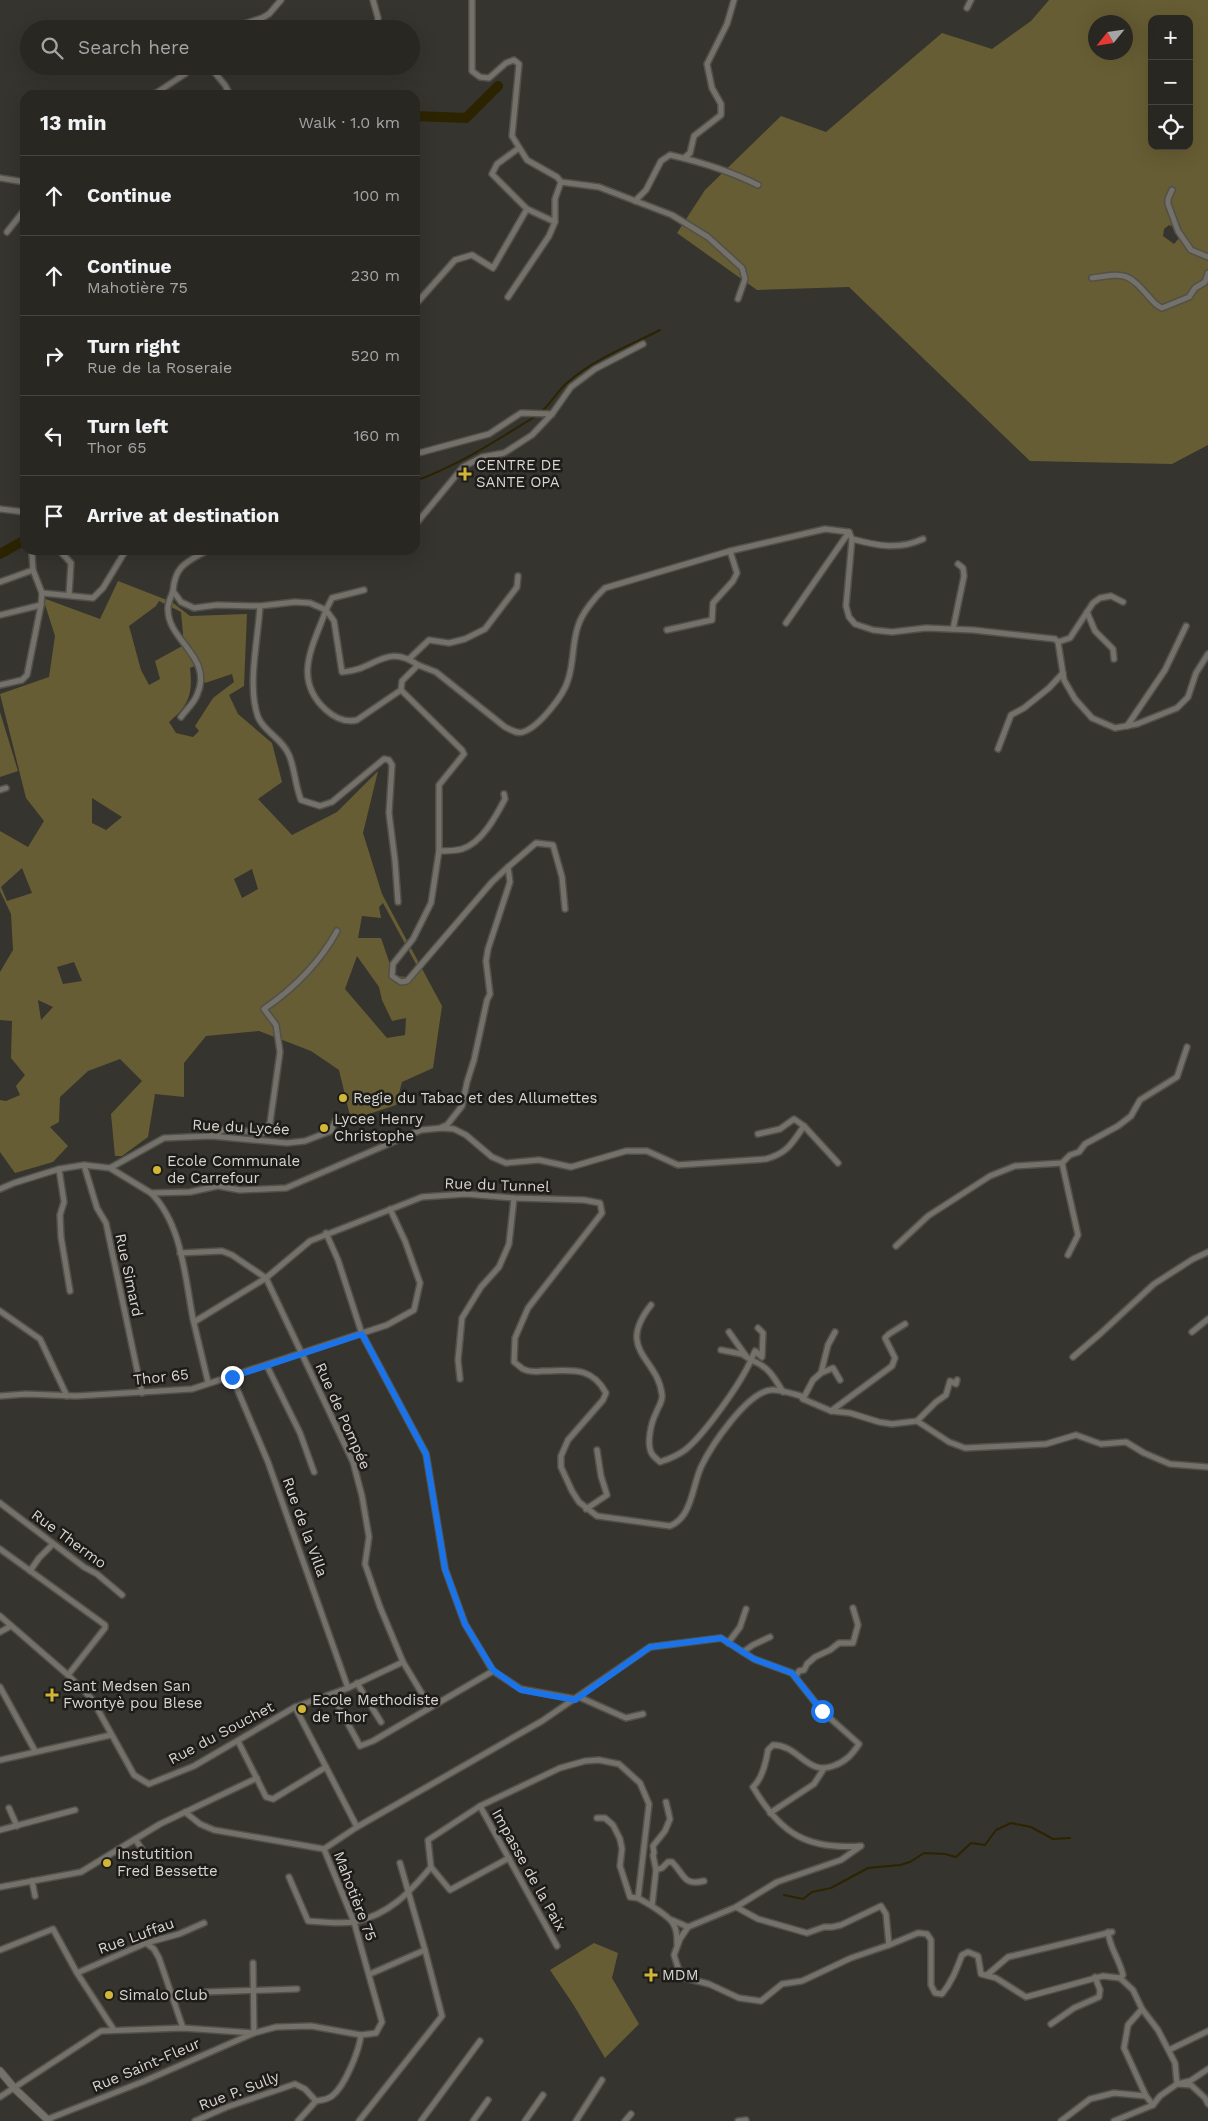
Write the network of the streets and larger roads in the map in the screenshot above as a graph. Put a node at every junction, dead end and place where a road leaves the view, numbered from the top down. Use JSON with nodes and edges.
{"nodes":[{"id":1,"x":281,"y":0,"type":"edge"},
{"id":2,"x":373,"y":0,"type":"edge"},
{"id":3,"x":472,"y":0,"type":"edge"},
{"id":4,"x":734,"y":0,"type":"edge"},
{"id":5,"x":971,"y":0,"type":"edge"},
{"id":6,"x":967,"y":8,"type":"dead end"},
{"id":7,"x":256,"y":20,"type":"edge"},
{"id":8,"x":378,"y":20,"type":"edge"},
{"id":9,"x":183,"y":75,"type":"edge"},
{"id":10,"x":217,"y":75,"type":"edge"},
{"id":11,"x":161,"y":90,"type":"edge"},
{"id":12,"x":228,"y":90,"type":"edge"},
{"id":13,"x":519,"y":148,"type":"junction"},
{"id":14,"x":684,"y":158,"type":"junction"},
{"id":15,"x":0,"y":178,"type":"edge"},
{"id":16,"x":20,"y":181,"type":"edge"},
{"id":17,"x":561,"y":182,"type":"junction"},
{"id":18,"x":758,"y":185,"type":"dead end"},
{"id":19,"x":1172,"y":190,"type":"dead end"},
{"id":20,"x":635,"y":201,"type":"junction"},
{"id":21,"x":527,"y":209,"type":"junction"},
{"id":22,"x":20,"y":215,"type":"edge"},
{"id":23,"x":555,"y":222,"type":"junction"},
{"id":24,"x":7,"y":232,"type":"dead end"},
{"id":25,"x":1208,"y":257,"type":"edge"},
{"id":26,"x":1208,"y":274,"type":"edge"},
{"id":27,"x":1092,"y":278,"type":"dead end"},
{"id":28,"x":508,"y":297,"type":"dead end"},
{"id":29,"x":420,"y":299,"type":"edge"},
{"id":30,"x":738,"y":299,"type":"dead end"},
{"id":31,"x":643,"y":344,"type":"dead end"},
{"id":32,"x":552,"y":414,"type":"junction"},
{"id":33,"x":420,"y":453,"type":"edge"},
{"id":34,"x":0,"y":509,"type":"edge"},
{"id":35,"x":20,"y":511,"type":"edge"},
{"id":36,"x":420,"y":518,"type":"edge"},
{"id":37,"x":849,"y":532,"type":"junction"},
{"id":38,"x":852,"y":539,"type":"junction"},
{"id":39,"x":924,"y":539,"type":"dead end"},
{"id":40,"x":730,"y":552,"type":"junction"},
{"id":41,"x":32,"y":555,"type":"edge"},
{"id":42,"x":64,"y":555,"type":"edge"},
{"id":43,"x":123,"y":555,"type":"edge"},
{"id":44,"x":200,"y":555,"type":"edge"},
{"id":45,"x":958,"y":564,"type":"dead end"},
{"id":46,"x":33,"y":570,"type":"junction"},
{"id":47,"x":518,"y":576,"type":"dead end"},
{"id":48,"x":0,"y":582,"type":"edge"},
{"id":49,"x":364,"y":590,"type":"dead end"},
{"id":50,"x":173,"y":591,"type":"junction"},
{"id":51,"x":42,"y":593,"type":"junction"},
{"id":52,"x":70,"y":595,"type":"junction"},
{"id":53,"x":1123,"y":602,"type":"dead end"},
{"id":54,"x":41,"y":605,"type":"junction"},
{"id":55,"x":260,"y":606,"type":"junction"},
{"id":56,"x":326,"y":610,"type":"junction"},
{"id":57,"x":1087,"y":612,"type":"junction"},
{"id":58,"x":0,"y":616,"type":"edge"},
{"id":59,"x":786,"y":623,"type":"dead end"},
{"id":60,"x":1186,"y":626,"type":"dead end"},
{"id":61,"x":953,"y":629,"type":"junction"},
{"id":62,"x":667,"y":630,"type":"dead end"},
{"id":63,"x":1058,"y":642,"type":"junction"},
{"id":64,"x":1208,"y":654,"type":"edge"},
{"id":65,"x":409,"y":659,"type":"junction"},
{"id":66,"x":1114,"y":659,"type":"dead end"},
{"id":67,"x":418,"y":665,"type":"junction"},
{"id":68,"x":1063,"y":673,"type":"junction"},
{"id":69,"x":0,"y":685,"type":"edge"},
{"id":70,"x":401,"y":690,"type":"junction"},
{"id":71,"x":181,"y":717,"type":"dead end"},
{"id":72,"x":1127,"y":726,"type":"junction"},
{"id":73,"x":998,"y":748,"type":"dead end"},
{"id":74,"x":504,"y":794,"type":"dead end"},
{"id":75,"x":439,"y":851,"type":"junction"},
{"id":76,"x":508,"y":867,"type":"junction"},
{"id":77,"x":398,"y":902,"type":"dead end"},
{"id":78,"x":565,"y":909,"type":"dead end"},
{"id":79,"x":337,"y":931,"type":"dead end"},
{"id":80,"x":1187,"y":1047,"type":"dead end"},
{"id":81,"x":337,"y":1117,"type":"dead end"},
{"id":82,"x":804,"y":1126,"type":"junction"},
{"id":83,"x":442,"y":1128,"type":"junction"},
{"id":84,"x":758,"y":1134,"type":"dead end"},
{"id":85,"x":211,"y":1136,"type":"junction"},
{"id":86,"x":838,"y":1163,"type":"dead end"},
{"id":87,"x":1062,"y":1163,"type":"junction"},
{"id":88,"x":84,"y":1165,"type":"junction"},
{"id":89,"x":110,"y":1168,"type":"junction"},
{"id":90,"x":59,"y":1169,"type":"junction"},
{"id":91,"x":0,"y":1189,"type":"edge"},
{"id":92,"x":152,"y":1193,"type":"junction"},
{"id":93,"x":514,"y":1198,"type":"junction"},
{"id":94,"x":390,"y":1209,"type":"junction"},
{"id":95,"x":326,"y":1233,"type":"junction"},
{"id":96,"x":896,"y":1246,"type":"dead end"},
{"id":97,"x":180,"y":1253,"type":"junction"},
{"id":98,"x":1068,"y":1255,"type":"dead end"},
{"id":99,"x":1207,"y":1255,"type":"edge"},
{"id":100,"x":266,"y":1278,"type":"junction"},
{"id":101,"x":70,"y":1291,"type":"dead end"},
{"id":102,"x":651,"y":1305,"type":"dead end"},
{"id":103,"x":0,"y":1311,"type":"edge"},
{"id":104,"x":1208,"y":1319,"type":"edge"},
{"id":105,"x":194,"y":1322,"type":"junction"},
{"id":106,"x":905,"y":1324,"type":"dead end"},
{"id":107,"x":758,"y":1328,"type":"dead end"},
{"id":108,"x":728,"y":1332,"type":"dead end"},
{"id":109,"x":835,"y":1332,"type":"dead end"},
{"id":110,"x":1192,"y":1332,"type":"dead end"},
{"id":111,"x":362,"y":1334,"type":"junction"},
{"id":112,"x":721,"y":1350,"type":"dead end"},
{"id":113,"x":301,"y":1355,"type":"junction"},
{"id":114,"x":746,"y":1356,"type":"junction"},
{"id":115,"x":762,"y":1357,"type":"junction"},
{"id":116,"x":1073,"y":1357,"type":"dead end"},
{"id":117,"x":751,"y":1360,"type":"junction"},
{"id":118,"x":267,"y":1366,"type":"junction"},
{"id":119,"x":764,"y":1366,"type":"junction"},
{"id":120,"x":821,"y":1373,"type":"junction"},
{"id":121,"x":232,"y":1377,"type":"junction"},
{"id":122,"x":460,"y":1379,"type":"dead end"},
{"id":123,"x":840,"y":1380,"type":"dead end"},
{"id":124,"x":957,"y":1380,"type":"dead end"},
{"id":125,"x":208,"y":1382,"type":"junction"},
{"id":126,"x":783,"y":1392,"type":"junction"},
{"id":127,"x":142,"y":1393,"type":"junction"},
{"id":128,"x":0,"y":1396,"type":"edge"},
{"id":129,"x":67,"y":1396,"type":"junction"},
{"id":130,"x":803,"y":1399,"type":"junction"},
{"id":131,"x":831,"y":1411,"type":"junction"},
{"id":132,"x":917,"y":1421,"type":"junction"},
{"id":133,"x":597,"y":1450,"type":"dead end"},
{"id":134,"x":1208,"y":1466,"type":"edge"},
{"id":135,"x":314,"y":1472,"type":"dead end"},
{"id":136,"x":0,"y":1503,"type":"edge"},
{"id":137,"x":586,"y":1509,"type":"junction"},
{"id":138,"x":53,"y":1544,"type":"junction"},
{"id":139,"x":0,"y":1549,"type":"edge"},
{"id":140,"x":30,"y":1571,"type":"junction"},
{"id":141,"x":122,"y":1595,"type":"dead end"},
{"id":142,"x":853,"y":1608,"type":"dead end"},
{"id":143,"x":746,"y":1609,"type":"dead end"},
{"id":144,"x":0,"y":1616,"type":"edge"},
{"id":145,"x":11,"y":1626,"type":"junction"},
{"id":146,"x":0,"y":1632,"type":"edge"},
{"id":147,"x":770,"y":1637,"type":"dead end"},
{"id":148,"x":728,"y":1643,"type":"junction"},
{"id":149,"x":743,"y":1652,"type":"junction"},
{"id":150,"x":403,"y":1662,"type":"junction"},
{"id":151,"x":493,"y":1670,"type":"junction"},
{"id":152,"x":68,"y":1675,"type":"junction"},
{"id":153,"x":796,"y":1676,"type":"junction"},
{"id":154,"x":357,"y":1683,"type":"junction"},
{"id":155,"x":0,"y":1687,"type":"edge"},
{"id":156,"x":348,"y":1688,"type":"junction"},
{"id":157,"x":332,"y":1694,"type":"junction"},
{"id":158,"x":577,"y":1698,"type":"junction"},
{"id":159,"x":295,"y":1707,"type":"junction"},
{"id":160,"x":430,"y":1707,"type":"junction"},
{"id":161,"x":643,"y":1714,"type":"dead end"},
{"id":162,"x":381,"y":1722,"type":"dead end"},
{"id":163,"x":111,"y":1735,"type":"junction"},
{"id":164,"x":238,"y":1741,"type":"junction"},
{"id":165,"x":35,"y":1751,"type":"junction"},
{"id":166,"x":0,"y":1760,"type":"edge"},
{"id":167,"x":326,"y":1767,"type":"junction"},
{"id":168,"x":823,"y":1770,"type":"junction"},
{"id":169,"x":257,"y":1778,"type":"junction"},
{"id":170,"x":666,"y":1802,"type":"dead end"},
{"id":171,"x":480,"y":1806,"type":"junction"},
{"id":172,"x":9,"y":1808,"type":"dead end"},
{"id":173,"x":76,"y":1810,"type":"dead end"},
{"id":174,"x":185,"y":1812,"type":"junction"},
{"id":175,"x":770,"y":1813,"type":"junction"},
{"id":176,"x":597,"y":1818,"type":"dead end"},
{"id":177,"x":17,"y":1826,"type":"junction"},
{"id":178,"x":357,"y":1827,"type":"junction"},
{"id":179,"x":0,"y":1830,"type":"edge"},
{"id":180,"x":134,"y":1839,"type":"junction"},
{"id":181,"x":324,"y":1849,"type":"junction"},
{"id":182,"x":146,"y":1855,"type":"dead end"},
{"id":183,"x":509,"y":1858,"type":"junction"},
{"id":184,"x":400,"y":1863,"type":"dead end"},
{"id":185,"x":431,"y":1867,"type":"junction"},
{"id":186,"x":656,"y":1870,"type":"junction"},
{"id":187,"x":289,"y":1877,"type":"dead end"},
{"id":188,"x":32,"y":1881,"type":"junction"},
{"id":189,"x":704,"y":1881,"type":"dead end"},
{"id":190,"x":0,"y":1887,"type":"edge"},
{"id":191,"x":409,"y":1893,"type":"junction"},
{"id":192,"x":35,"y":1896,"type":"dead end"},
{"id":193,"x":638,"y":1898,"type":"junction"},
{"id":194,"x":652,"y":1906,"type":"junction"},
{"id":195,"x":736,"y":1907,"type":"junction"},
{"id":196,"x":672,"y":1920,"type":"junction"},
{"id":197,"x":354,"y":1922,"type":"junction"},
{"id":198,"x":204,"y":1923,"type":"dead end"},
{"id":199,"x":688,"y":1927,"type":"junction"},
{"id":200,"x":146,"y":1943,"type":"junction"},
{"id":201,"x":557,"y":1946,"type":"dead end"},
{"id":202,"x":890,"y":1946,"type":"junction"},
{"id":203,"x":677,"y":1948,"type":"junction"},
{"id":204,"x":0,"y":1950,"type":"edge"},
{"id":205,"x":425,"y":1950,"type":"junction"},
{"id":206,"x":253,"y":1963,"type":"dead end"},
{"id":207,"x":77,"y":1973,"type":"junction"},
{"id":208,"x":370,"y":1974,"type":"junction"},
{"id":209,"x":987,"y":1975,"type":"junction"},
{"id":210,"x":1095,"y":1978,"type":"junction"},
{"id":211,"x":1120,"y":1978,"type":"junction"},
{"id":212,"x":297,"y":1988,"type":"dead end"},
{"id":213,"x":253,"y":1991,"type":"junction"},
{"id":214,"x":205,"y":1992,"type":"dead end"},
{"id":215,"x":1142,"y":2009,"type":"junction"},
{"id":216,"x":1051,"y":2024,"type":"dead end"},
{"id":217,"x":183,"y":2028,"type":"junction"},
{"id":218,"x":114,"y":2030,"type":"junction"},
{"id":219,"x":1208,"y":2031,"type":"edge"},
{"id":220,"x":254,"y":2033,"type":"junction"},
{"id":221,"x":361,"y":2035,"type":"junction"},
{"id":222,"x":480,"y":2042,"type":"dead end"},
{"id":223,"x":1169,"y":2050,"type":"junction"},
{"id":224,"x":1208,"y":2069,"type":"edge"},
{"id":225,"x":0,"y":2071,"type":"edge"},
{"id":226,"x":602,"y":2080,"type":"dead end"},
{"id":227,"x":1177,"y":2084,"type":"junction"},
{"id":228,"x":15,"y":2089,"type":"junction"},
{"id":229,"x":543,"y":2095,"type":"dead end"},
{"id":230,"x":1146,"y":2096,"type":"junction"},
{"id":231,"x":0,"y":2097,"type":"edge"},
{"id":232,"x":316,"y":2100,"type":"junction"},
{"id":233,"x":488,"y":2100,"type":"dead end"},
{"id":234,"x":1208,"y":2104,"type":"edge"},
{"id":235,"x":1153,"y":2105,"type":"junction"},
{"id":236,"x":631,"y":2114,"type":"dead end"},
{"id":237,"x":48,"y":2120,"type":"edge"},
{"id":238,"x":746,"y":2120,"type":"dead end"},
{"id":239,"x":195,"y":2121,"type":"edge"},
{"id":240,"x":298,"y":2121,"type":"edge"},
{"id":241,"x":359,"y":2121,"type":"edge"},
{"id":242,"x":421,"y":2121,"type":"edge"},
{"id":243,"x":473,"y":2121,"type":"edge"},
{"id":244,"x":525,"y":2121,"type":"edge"},
{"id":245,"x":576,"y":2121,"type":"edge"},
{"id":246,"x":625,"y":2121,"type":"edge"},
{"id":247,"x":738,"y":2121,"type":"edge"},
{"id":248,"x":1061,"y":2121,"type":"edge"},
{"id":249,"x":1114,"y":2121,"type":"edge"}],
"edges":[{"from":1,"to":7,"type":"street"},
{"from":2,"to":8,"type":"street"},
{"from":3,"to":13,"type":"street"},
{"from":4,"to":14,"type":"street"},
{"from":5,"to":6,"type":"street"},
{"from":9,"to":11,"type":"street"},
{"from":10,"to":12,"type":"street"},
{"from":13,"to":17,"type":"street"},
{"from":13,"to":21,"type":"street"},
{"from":14,"to":18,"type":"street"},
{"from":14,"to":20,"type":"street"},
{"from":15,"to":16,"type":"street"},
{"from":17,"to":20,"type":"street"},
{"from":17,"to":23,"type":"street"},
{"from":19,"to":25,"type":"street"},
{"from":20,"to":30,"type":"street"},
{"from":21,"to":23,"type":"street"},
{"from":21,"to":29,"type":"street"},
{"from":22,"to":24,"type":"street"},
{"from":23,"to":28,"type":"street"},
{"from":26,"to":27,"type":"street"},
{"from":31,"to":32,"type":"street"},
{"from":32,"to":33,"type":"street"},
{"from":32,"to":36,"type":"street"},
{"from":34,"to":35,"type":"street"},
{"from":37,"to":38,"type":"street"},
{"from":37,"to":40,"type":"street"},
{"from":37,"to":59,"type":"street"},
{"from":38,"to":39,"type":"street"},
{"from":38,"to":61,"type":"street"},
{"from":40,"to":62,"type":"street"},
{"from":40,"to":67,"type":"street"},
{"from":41,"to":46,"type":"street"},
{"from":42,"to":52,"type":"street"},
{"from":43,"to":52,"type":"street"},
{"from":44,"to":50,"type":"street"},
{"from":45,"to":61,"type":"street"},
{"from":46,"to":48,"type":"street"},
{"from":46,"to":51,"type":"street"},
{"from":47,"to":65,"type":"street"},
{"from":49,"to":56,"type":"street"},
{"from":50,"to":55,"type":"street"},
{"from":50,"to":71,"type":"street"},
{"from":51,"to":52,"type":"street"},
{"from":51,"to":54,"type":"street"},
{"from":53,"to":57,"type":"street"},
{"from":54,"to":58,"type":"street"},
{"from":54,"to":69,"type":"street"},
{"from":55,"to":56,"type":"street"},
{"from":55,"to":77,"type":"street"},
{"from":56,"to":65,"type":"street"},
{"from":56,"to":70,"type":"street"},
{"from":57,"to":63,"type":"street"},
{"from":57,"to":66,"type":"street"},
{"from":60,"to":72,"type":"street"},
{"from":61,"to":63,"type":"street"},
{"from":63,"to":68,"type":"street"},
{"from":64,"to":72,"type":"street"},
{"from":65,"to":67,"type":"street"},
{"from":67,"to":70,"type":"street"},
{"from":68,"to":72,"type":"street"},
{"from":68,"to":73,"type":"street"},
{"from":70,"to":75,"type":"street"},
{"from":74,"to":75,"type":"street"},
{"from":75,"to":76,"type":"street"},
{"from":76,"to":78,"type":"street"},
{"from":76,"to":83,"type":"street"},
{"from":79,"to":85,"type":"street"},
{"from":80,"to":87,"type":"street"},
{"from":81,"to":85,"type":"street","name":"Rue du Lycée"},
{"from":82,"to":83,"type":"street"},
{"from":82,"to":84,"type":"street"},
{"from":82,"to":86,"type":"street"},
{"from":83,"to":92,"type":"street"},
{"from":85,"to":89,"type":"street","name":"Rue du Lycée"},
{"from":87,"to":96,"type":"street"},
{"from":87,"to":98,"type":"street"},
{"from":88,"to":89,"type":"street"},
{"from":88,"to":90,"type":"street"},
{"from":88,"to":127,"type":"street","name":"Rue Simard"},
{"from":89,"to":92,"type":"street"},
{"from":90,"to":91,"type":"street"},
{"from":90,"to":101,"type":"street"},
{"from":92,"to":97,"type":"street"},
{"from":93,"to":94,"type":"street","name":"Rue du Tunnel"},
{"from":93,"to":122,"type":"street"},
{"from":93,"to":137,"type":"street","name":"Rue du Tunnel"},
{"from":94,"to":95,"type":"street","name":"Rue du Tunnel"},
{"from":94,"to":111,"type":"street","name":"Thor 65"},
{"from":95,"to":100,"type":"street","name":"Rue du Tunnel"},
{"from":95,"to":111,"type":"street"},
{"from":97,"to":100,"type":"street"},
{"from":97,"to":105,"type":"street"},
{"from":99,"to":116,"type":"street"},
{"from":100,"to":105,"type":"street","name":"Rue du Tunnel"},
{"from":100,"to":113,"type":"street","name":"Rue de Pompée"},
{"from":102,"to":117,"type":"street"},
{"from":103,"to":129,"type":"street"},
{"from":104,"to":110,"type":"street"},
{"from":105,"to":125,"type":"street"},
{"from":106,"to":131,"type":"street"},
{"from":107,"to":115,"type":"street"},
{"from":108,"to":114,"type":"street"},
{"from":109,"to":120,"type":"street"},
{"from":111,"to":113,"type":"street","name":"Thor 65"},
{"from":111,"to":151,"type":"street"},
{"from":112,"to":114,"type":"street"},
{"from":113,"to":118,"type":"street","name":"Thor 65"},
{"from":113,"to":150,"type":"street","name":"Rue de Pompée"},
{"from":114,"to":117,"type":"street"},
{"from":115,"to":117,"type":"street"},
{"from":115,"to":119,"type":"street"},
{"from":117,"to":119,"type":"street"},
{"from":118,"to":121,"type":"street","name":"Thor 65"},
{"from":118,"to":135,"type":"street"},
{"from":119,"to":126,"type":"street"},
{"from":120,"to":123,"type":"street"},
{"from":120,"to":130,"type":"street"},
{"from":121,"to":125,"type":"street","name":"Thor 65"},
{"from":121,"to":156,"type":"street","name":"Rue de la Villa"},
{"from":124,"to":132,"type":"street"},
{"from":125,"to":127,"type":"street","name":"Thor 65"},
{"from":126,"to":130,"type":"street"},
{"from":126,"to":137,"type":"street"},
{"from":127,"to":129,"type":"street","name":"Thor 65"},
{"from":128,"to":129,"type":"street","name":"Thor 65"},
{"from":130,"to":131,"type":"street"},
{"from":131,"to":132,"type":"street"},
{"from":132,"to":134,"type":"street"},
{"from":133,"to":137,"type":"street"},
{"from":136,"to":138,"type":"street","name":"Rue Thermo"},
{"from":138,"to":140,"type":"street"},
{"from":138,"to":141,"type":"street","name":"Rue Thermo"},
{"from":139,"to":140,"type":"street"},
{"from":140,"to":152,"type":"street"},
{"from":142,"to":153,"type":"street"},
{"from":143,"to":148,"type":"street"},
{"from":144,"to":145,"type":"street","name":"Rue du Souchet"},
{"from":145,"to":146,"type":"street"},
{"from":145,"to":152,"type":"street","name":"Rue du Souchet"},
{"from":147,"to":149,"type":"street"},
{"from":148,"to":149,"type":"street","name":"Mahotière 75"},
{"from":148,"to":158,"type":"street","name":"Mahotière 75"},
{"from":149,"to":153,"type":"street","name":"Mahotière 75"},
{"from":150,"to":154,"type":"street","name":"Rue du Souchet"},
{"from":150,"to":160,"type":"street","name":"Rue de Pompée"},
{"from":151,"to":158,"type":"street"},
{"from":151,"to":160,"type":"street"},
{"from":152,"to":163,"type":"street","name":"Rue du Souchet"},
{"from":153,"to":168,"type":"street"},
{"from":154,"to":156,"type":"street","name":"Rue du Souchet"},
{"from":154,"to":162,"type":"street"},
{"from":155,"to":165,"type":"street"},
{"from":156,"to":157,"type":"street","name":"Rue du Souchet"},
{"from":157,"to":159,"type":"street","name":"Rue du Souchet"},
{"from":157,"to":160,"type":"street"},
{"from":158,"to":161,"type":"street"},
{"from":158,"to":178,"type":"street","name":"Mahotière 75"},
{"from":159,"to":164,"type":"street","name":"Rue du Souchet"},
{"from":159,"to":167,"type":"street"},
{"from":163,"to":164,"type":"street","name":"Rue du Souchet"},
{"from":163,"to":165,"type":"street"},
{"from":164,"to":169,"type":"street"},
{"from":165,"to":166,"type":"street"},
{"from":167,"to":169,"type":"street"},
{"from":167,"to":178,"type":"street"},
{"from":168,"to":175,"type":"street"},
{"from":168,"to":175,"type":"street"},
{"from":169,"to":174,"type":"street"},
{"from":170,"to":186,"type":"street"},
{"from":171,"to":183,"type":"street","name":"Impasse de la Paix"},
{"from":171,"to":185,"type":"street"},
{"from":171,"to":193,"type":"street"},
{"from":172,"to":177,"type":"street"},
{"from":173,"to":177,"type":"street"},
{"from":174,"to":180,"type":"street"},
{"from":174,"to":181,"type":"street"},
{"from":175,"to":195,"type":"street"},
{"from":176,"to":193,"type":"street"},
{"from":177,"to":179,"type":"street"},
{"from":178,"to":181,"type":"street","name":"Mahotière 75"},
{"from":180,"to":182,"type":"street"},
{"from":180,"to":188,"type":"street"},
{"from":181,"to":197,"type":"street","name":"Mahotière 75"},
{"from":183,"to":185,"type":"street"},
{"from":183,"to":201,"type":"street","name":"Impasse de la Paix"},
{"from":184,"to":191,"type":"street"},
{"from":185,"to":191,"type":"street"},
{"from":186,"to":189,"type":"street"},
{"from":186,"to":194,"type":"street"},
{"from":187,"to":197,"type":"street"},
{"from":188,"to":190,"type":"street"},
{"from":188,"to":192,"type":"street"},
{"from":191,"to":197,"type":"street"},
{"from":191,"to":205,"type":"street"},
{"from":193,"to":194,"type":"street"},
{"from":194,"to":196,"type":"street"},
{"from":195,"to":199,"type":"street"},
{"from":195,"to":202,"type":"street"},
{"from":196,"to":199,"type":"street"},
{"from":196,"to":203,"type":"street"},
{"from":197,"to":208,"type":"street","name":"Mahotière 75"},
{"from":198,"to":200,"type":"street","name":"Rue Luffau"},
{"from":199,"to":203,"type":"street"},
{"from":200,"to":207,"type":"street","name":"Rue Luffau"},
{"from":200,"to":217,"type":"street"},
{"from":202,"to":203,"type":"street"},
{"from":202,"to":209,"type":"street"},
{"from":204,"to":207,"type":"street"},
{"from":205,"to":208,"type":"street"},
{"from":205,"to":241,"type":"street"},
{"from":206,"to":213,"type":"street"},
{"from":207,"to":218,"type":"street"},
{"from":208,"to":221,"type":"street","name":"Mahotière 75"},
{"from":209,"to":210,"type":"street"},
{"from":209,"to":211,"type":"street"},
{"from":210,"to":211,"type":"street"},
{"from":210,"to":216,"type":"street"},
{"from":211,"to":215,"type":"street"},
{"from":212,"to":213,"type":"street"},
{"from":213,"to":214,"type":"street"},
{"from":213,"to":220,"type":"street"},
{"from":215,"to":223,"type":"street"},
{"from":215,"to":230,"type":"street"},
{"from":217,"to":218,"type":"street"},
{"from":217,"to":220,"type":"street"},
{"from":218,"to":228,"type":"street"},
{"from":219,"to":223,"type":"street"},
{"from":220,"to":221,"type":"street"},
{"from":220,"to":237,"type":"street","name":"Rue Saint-Fleur"},
{"from":221,"to":232,"type":"street"},
{"from":222,"to":242,"type":"street"},
{"from":223,"to":227,"type":"street"},
{"from":224,"to":227,"type":"street"},
{"from":225,"to":228,"type":"street"},
{"from":226,"to":245,"type":"street"},
{"from":227,"to":234,"type":"street"},
{"from":227,"to":235,"type":"street"},
{"from":228,"to":231,"type":"street"},
{"from":228,"to":237,"type":"street"},
{"from":229,"to":244,"type":"street"},
{"from":230,"to":235,"type":"street"},
{"from":230,"to":248,"type":"street"},
{"from":232,"to":239,"type":"street","name":"Rue P. Sully"},
{"from":232,"to":240,"type":"street"},
{"from":233,"to":243,"type":"street"},
{"from":235,"to":249,"type":"street"},
{"from":236,"to":246,"type":"street"},
{"from":238,"to":247,"type":"street"}]}
